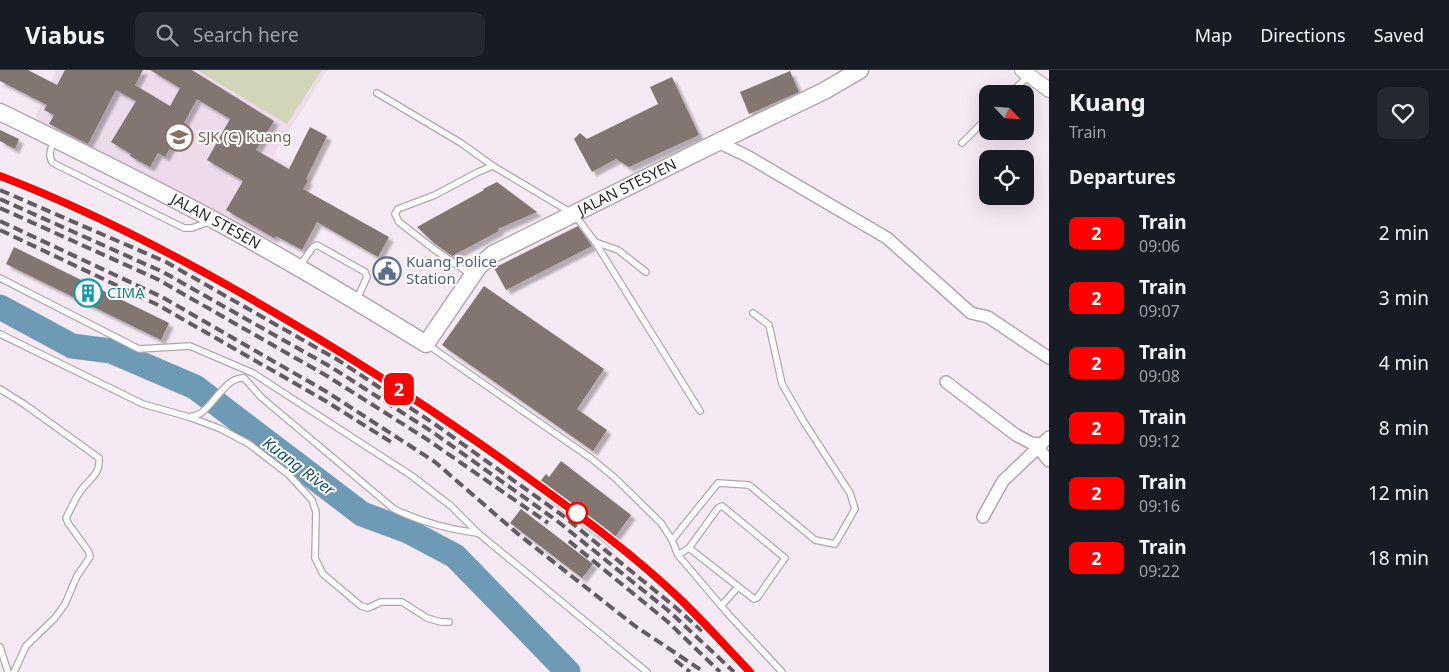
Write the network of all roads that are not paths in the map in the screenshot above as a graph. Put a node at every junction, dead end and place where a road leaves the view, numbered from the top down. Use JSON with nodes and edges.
{"nodes":[{"id":1,"x":860,"y":70,"type":"edge"},
{"id":2,"x":1025,"y":72,"type":"edge"},
{"id":3,"x":1016,"y":85,"type":"edge"},
{"id":4,"x":1049,"y":90,"type":"edge"},
{"id":5,"x":377,"y":93,"type":"dead end"},
{"id":6,"x":0,"y":112,"type":"edge"},
{"id":7,"x":979,"y":126,"type":"edge"},
{"id":8,"x":55,"y":139,"type":"junction"},
{"id":9,"x":718,"y":142,"type":"junction"},
{"id":10,"x":962,"y":143,"type":"dead end"},
{"id":11,"x":493,"y":166,"type":"junction"},
{"id":12,"x":576,"y":214,"type":"junction"},
{"id":13,"x":214,"y":220,"type":"junction"},
{"id":14,"x":595,"y":242,"type":"junction"},
{"id":15,"x":298,"y":268,"type":"junction"},
{"id":16,"x":646,"y":272,"type":"dead end"},
{"id":17,"x":472,"y":275,"type":"junction"},
{"id":18,"x":0,"y":278,"type":"edge"},
{"id":19,"x":357,"y":301,"type":"junction"},
{"id":20,"x":753,"y":313,"type":"dead end"},
{"id":21,"x":0,"y":334,"type":"edge"},
{"id":22,"x":426,"y":344,"type":"junction"},
{"id":23,"x":1049,"y":358,"type":"edge"},
{"id":24,"x":946,"y":382,"type":"dead end"},
{"id":25,"x":0,"y":389,"type":"edge"},
{"id":26,"x":700,"y":411,"type":"dead end"},
{"id":27,"x":190,"y":417,"type":"junction"},
{"id":28,"x":1043,"y":443,"type":"edge"},
{"id":29,"x":1049,"y":461,"type":"edge"},
{"id":30,"x":983,"y":517,"type":"dead end"},
{"id":31,"x":478,"y":533,"type":"junction"},
{"id":32,"x":672,"y":540,"type":"junction"},
{"id":33,"x":689,"y":548,"type":"junction"},
{"id":34,"x":678,"y":555,"type":"junction"},
{"id":35,"x":738,"y":587,"type":"junction"},
{"id":36,"x":721,"y":606,"type":"junction"},
{"id":37,"x":449,"y":622,"type":"dead end"},
{"id":38,"x":0,"y":647,"type":"edge"},
{"id":39,"x":8,"y":672,"type":"edge"},
{"id":40,"x":14,"y":672,"type":"edge"},
{"id":41,"x":647,"y":672,"type":"edge"},
{"id":42,"x":782,"y":672,"type":"edge"}],
"edges":[{"from":1,"to":9,"type":"main road","name":"JALAN STESYEN"},
{"from":2,"to":3,"type":"lane"},
{"from":2,"to":4,"type":"street"},
{"from":5,"to":11,"type":"lane"},
{"from":6,"to":8,"type":"main road","name":"JALAN STESEN"},
{"from":7,"to":10,"type":"lane"},
{"from":8,"to":13,"type":"main road","name":"JALAN STESEN"},
{"from":8,"to":13,"type":"lane"},
{"from":9,"to":12,"type":"main road","name":"JALAN STESYEN"},
{"from":9,"to":23,"type":"street"},
{"from":11,"to":12,"type":"lane"},
{"from":11,"to":17,"type":"lane"},
{"from":12,"to":14,"type":"lane"},
{"from":12,"to":17,"type":"main road","name":"JALAN STESYEN"},
{"from":13,"to":15,"type":"main road","name":"JALAN STESEN"},
{"from":14,"to":16,"type":"lane"},
{"from":14,"to":26,"type":"lane"},
{"from":15,"to":19,"type":"main road","name":"JALAN STESEN"},
{"from":15,"to":19,"type":"lane"},
{"from":17,"to":22,"type":"main road","name":"JALAN STESYEN"},
{"from":18,"to":31,"type":"lane"},
{"from":19,"to":22,"type":"main road","name":"JALAN STESEN"},
{"from":20,"to":32,"type":"lane"},
{"from":21,"to":27,"type":"lane"},
{"from":22,"to":32,"type":"lane"},
{"from":24,"to":28,"type":"street"},
{"from":25,"to":40,"type":"lane"},
{"from":27,"to":31,"type":"lane"},
{"from":27,"to":37,"type":"lane"},
{"from":28,"to":29,"type":"street"},
{"from":28,"to":30,"type":"street"},
{"from":31,"to":41,"type":"lane"},
{"from":32,"to":34,"type":"lane"},
{"from":33,"to":34,"type":"lane"},
{"from":33,"to":35,"type":"lane"},
{"from":33,"to":35,"type":"lane"},
{"from":34,"to":36,"type":"lane"},
{"from":35,"to":36,"type":"lane"},
{"from":36,"to":42,"type":"lane"},
{"from":38,"to":39,"type":"lane"}]}
